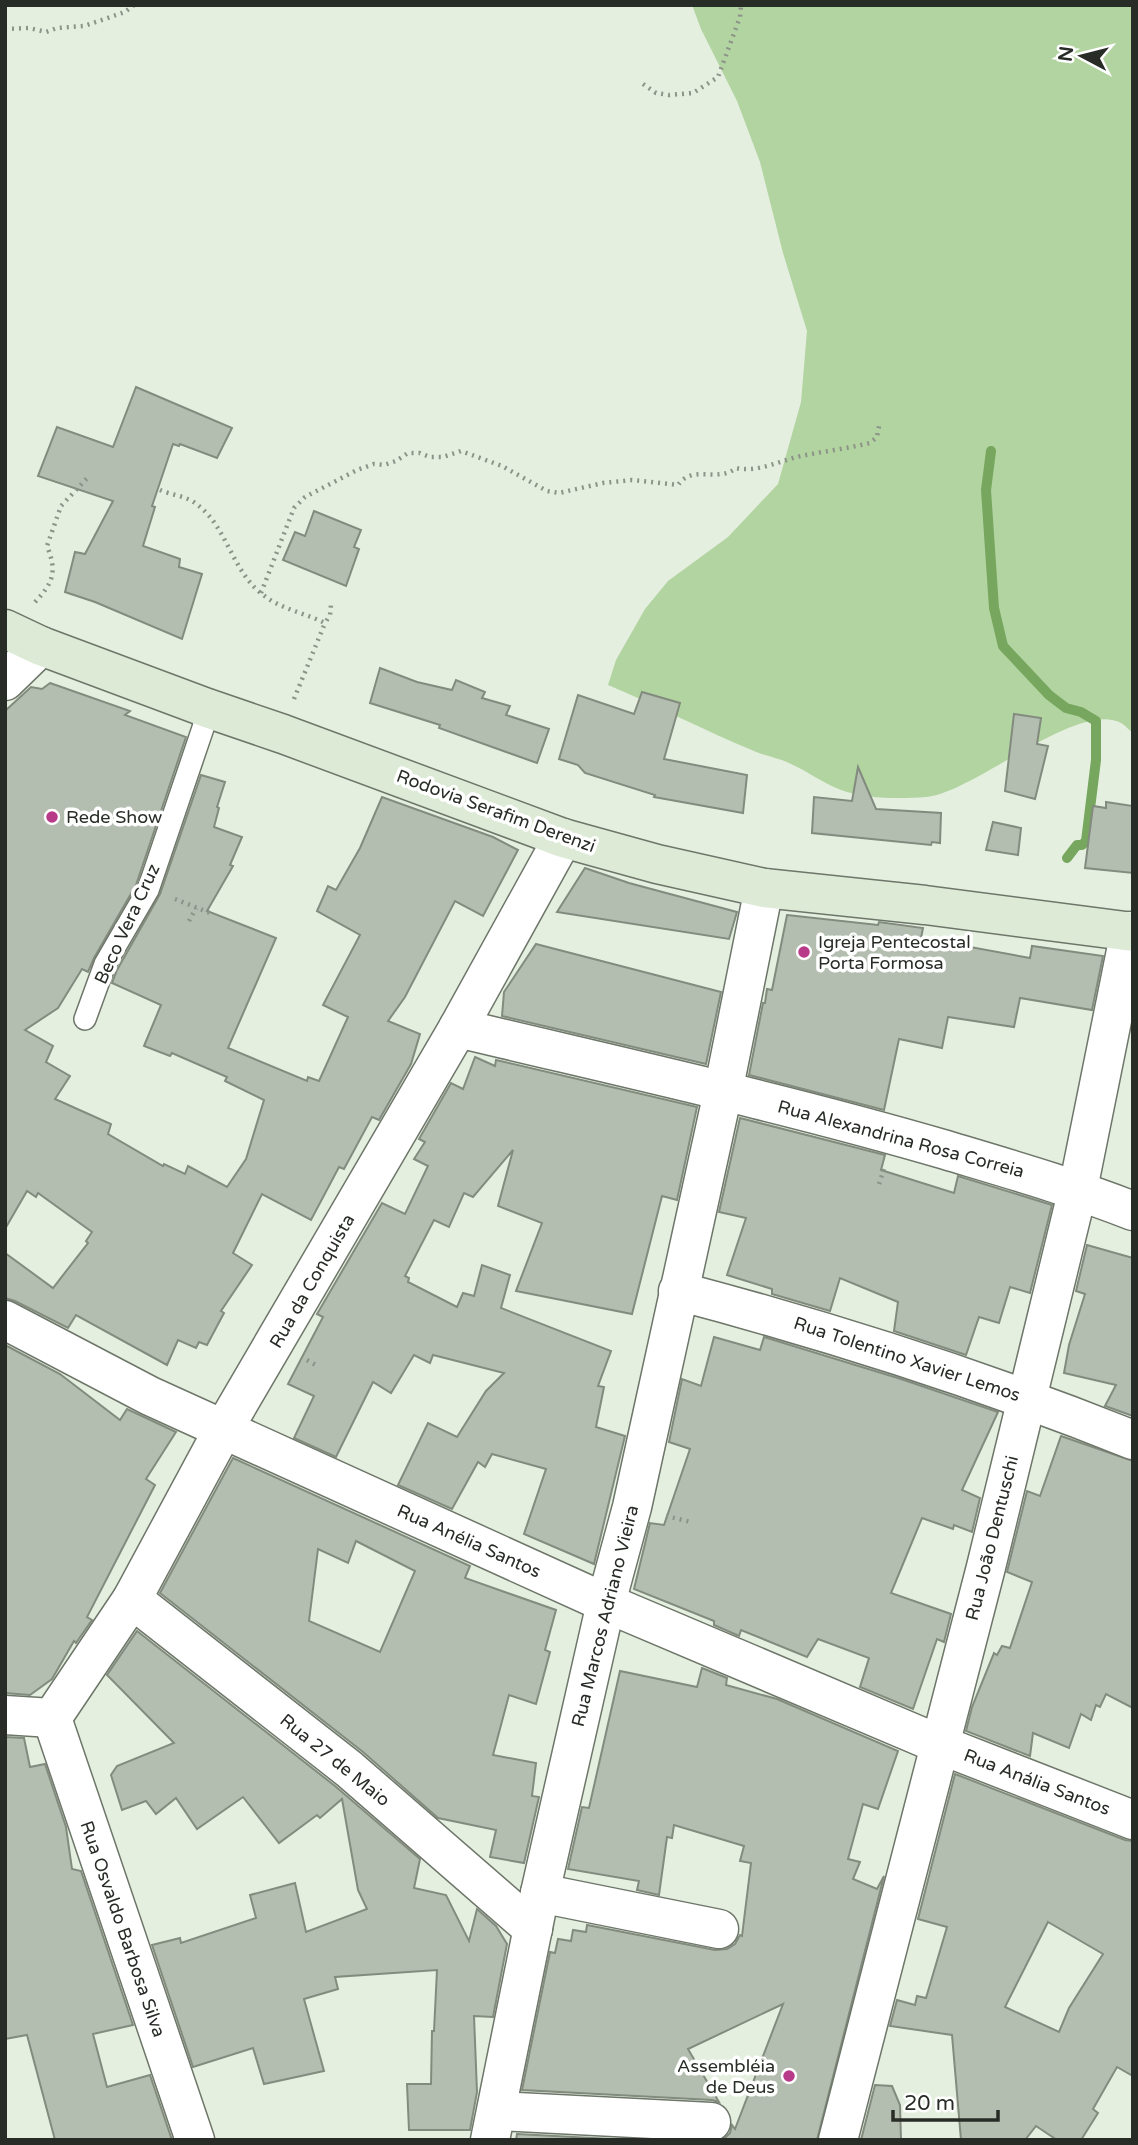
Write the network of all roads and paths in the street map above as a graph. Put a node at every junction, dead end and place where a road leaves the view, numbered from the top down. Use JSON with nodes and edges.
{"nodes":[{"id":1,"x":134,"y":5,"type":"edge"},
{"id":2,"x":741,"y":5,"type":"edge"},
{"id":3,"x":5,"y":29,"type":"edge"},
{"id":4,"x":643,"y":85,"type":"dead end"},
{"id":5,"x":878,"y":425,"type":"dead end"},
{"id":6,"x":90,"y":475,"type":"dead end"},
{"id":7,"x":160,"y":490,"type":"dead end"},
{"id":8,"x":261,"y":593,"type":"junction"},
{"id":9,"x":331,"y":605,"type":"dead end"},
{"id":10,"x":325,"y":623,"type":"junction"},
{"id":11,"x":18,"y":635,"type":"edge"},
{"id":12,"x":5,"y":681,"type":"edge"},
{"id":13,"x":207,"y":708,"type":"junction"},
{"id":14,"x":283,"y":734,"type":"junction"},
{"id":15,"x":563,"y":838,"type":"junction"},
{"id":16,"x":764,"y":888,"type":"junction"},
{"id":17,"x":148,"y":890,"type":"junction"},
{"id":18,"x":196,"y":908,"type":"junction"},
{"id":19,"x":210,"y":913,"type":"dead end"},
{"id":20,"x":189,"y":922,"type":"dead end"},
{"id":21,"x":1131,"y":932,"type":"edge"},
{"id":22,"x":85,"y":1019,"type":"dead end"},
{"id":23,"x":458,"y":1028,"type":"junction"},
{"id":24,"x":723,"y":1092,"type":"junction"},
{"id":25,"x":1078,"y":1189,"type":"junction"},
{"id":26,"x":1133,"y":1211,"type":"edge"},
{"id":27,"x":678,"y":1291,"type":"junction"},
{"id":28,"x":5,"y":1320,"type":"edge"},
{"id":29,"x":1026,"y":1397,"type":"junction"},
{"id":30,"x":223,"y":1430,"type":"junction"},
{"id":31,"x":1133,"y":1440,"type":"edge"},
{"id":32,"x":132,"y":1598,"type":"junction"},
{"id":33,"x":606,"y":1603,"type":"junction"},
{"id":34,"x":5,"y":1716,"type":"edge"},
{"id":35,"x":52,"y":1718,"type":"junction"},
{"id":36,"x":941,"y":1745,"type":"junction"},
{"id":37,"x":1133,"y":1820,"type":"edge"},
{"id":38,"x":537,"y":1911,"type":"junction"},
{"id":39,"x":719,"y":1929,"type":"dead end"},
{"id":40,"x":711,"y":2122,"type":"dead end"},
{"id":41,"x":494,"y":2125,"type":"edge"},
{"id":42,"x":195,"y":2140,"type":"edge"},
{"id":43,"x":838,"y":2140,"type":"edge"}],
"edges":[{"from":1,"to":3,"type":"path"},
{"from":2,"to":4,"type":"path"},
{"from":5,"to":8,"type":"path"},
{"from":6,"to":11,"type":"path"},
{"from":7,"to":8,"type":"path"},
{"from":8,"to":10,"type":"path"},
{"from":9,"to":10,"type":"path"},
{"from":10,"to":14,"type":"path"},
{"from":11,"to":12,"type":"street"},
{"from":11,"to":13,"type":"main road","name":"Rodovia Serafim Derenzi"},
{"from":13,"to":14,"type":"main road","name":"Rodovia Serafim Derenzi"},
{"from":13,"to":17,"type":"lane","name":"Beco Vera Cruz"},
{"from":14,"to":15,"type":"main road","name":"Rodovia Serafim Derenzi"},
{"from":15,"to":16,"type":"main road","name":"Rodovia Serafim Derenzi"},
{"from":15,"to":23,"type":"street","name":"Rua da Conquista"},
{"from":16,"to":21,"type":"main road","name":"Rodovia Serafim Derenzi"},
{"from":16,"to":24,"type":"street","name":"Rua Marcos Adriano Vieira"},
{"from":17,"to":18,"type":"path"},
{"from":17,"to":22,"type":"lane","name":"Beco Vera Cruz"},
{"from":18,"to":19,"type":"path"},
{"from":18,"to":20,"type":"path"},
{"from":21,"to":25,"type":"street","name":"Rua João Dentuschi"},
{"from":23,"to":24,"type":"street"},
{"from":23,"to":30,"type":"street","name":"Rua da Conquista"},
{"from":24,"to":25,"type":"street","name":"Rua Alexandrina Rosa Correia"},
{"from":24,"to":27,"type":"street","name":"Rua Marcos Adriano Vieira"},
{"from":25,"to":26,"type":"street","name":"Rua Alexandrina Rosa Correia"},
{"from":25,"to":29,"type":"street","name":"Rua João Dentuschi"},
{"from":27,"to":29,"type":"street","name":"Rua Tolentino Xavier Lemos"},
{"from":27,"to":33,"type":"street","name":"Rua Marcos Adriano Vieira"},
{"from":28,"to":30,"type":"street","name":"Rua Anélia Santos"},
{"from":29,"to":31,"type":"street","name":"Rua Tolentino Xavier Lemos"},
{"from":29,"to":36,"type":"street","name":"Rua João Dentuschi"},
{"from":30,"to":32,"type":"street","name":"Rua da Conquista"},
{"from":30,"to":33,"type":"street","name":"Rua Anélia Santos"},
{"from":32,"to":35,"type":"street","name":"Rua da Conquista"},
{"from":32,"to":38,"type":"street","name":"Rua 27 de Maio"},
{"from":33,"to":36,"type":"street","name":"Rua Anélia Santos"},
{"from":33,"to":38,"type":"street","name":"Rua Marcos Adriano Vieira"},
{"from":34,"to":35,"type":"street"},
{"from":35,"to":42,"type":"street","name":"Rua Osvaldo Barbosa Silva"},
{"from":36,"to":37,"type":"street","name":"Rua Anália Santos"},
{"from":36,"to":43,"type":"street","name":"Rua João Dentuschi"},
{"from":38,"to":39,"type":"street"},
{"from":38,"to":41,"type":"street","name":"Rua Marcos Adriano Vieira"},
{"from":40,"to":41,"type":"street"}]}
